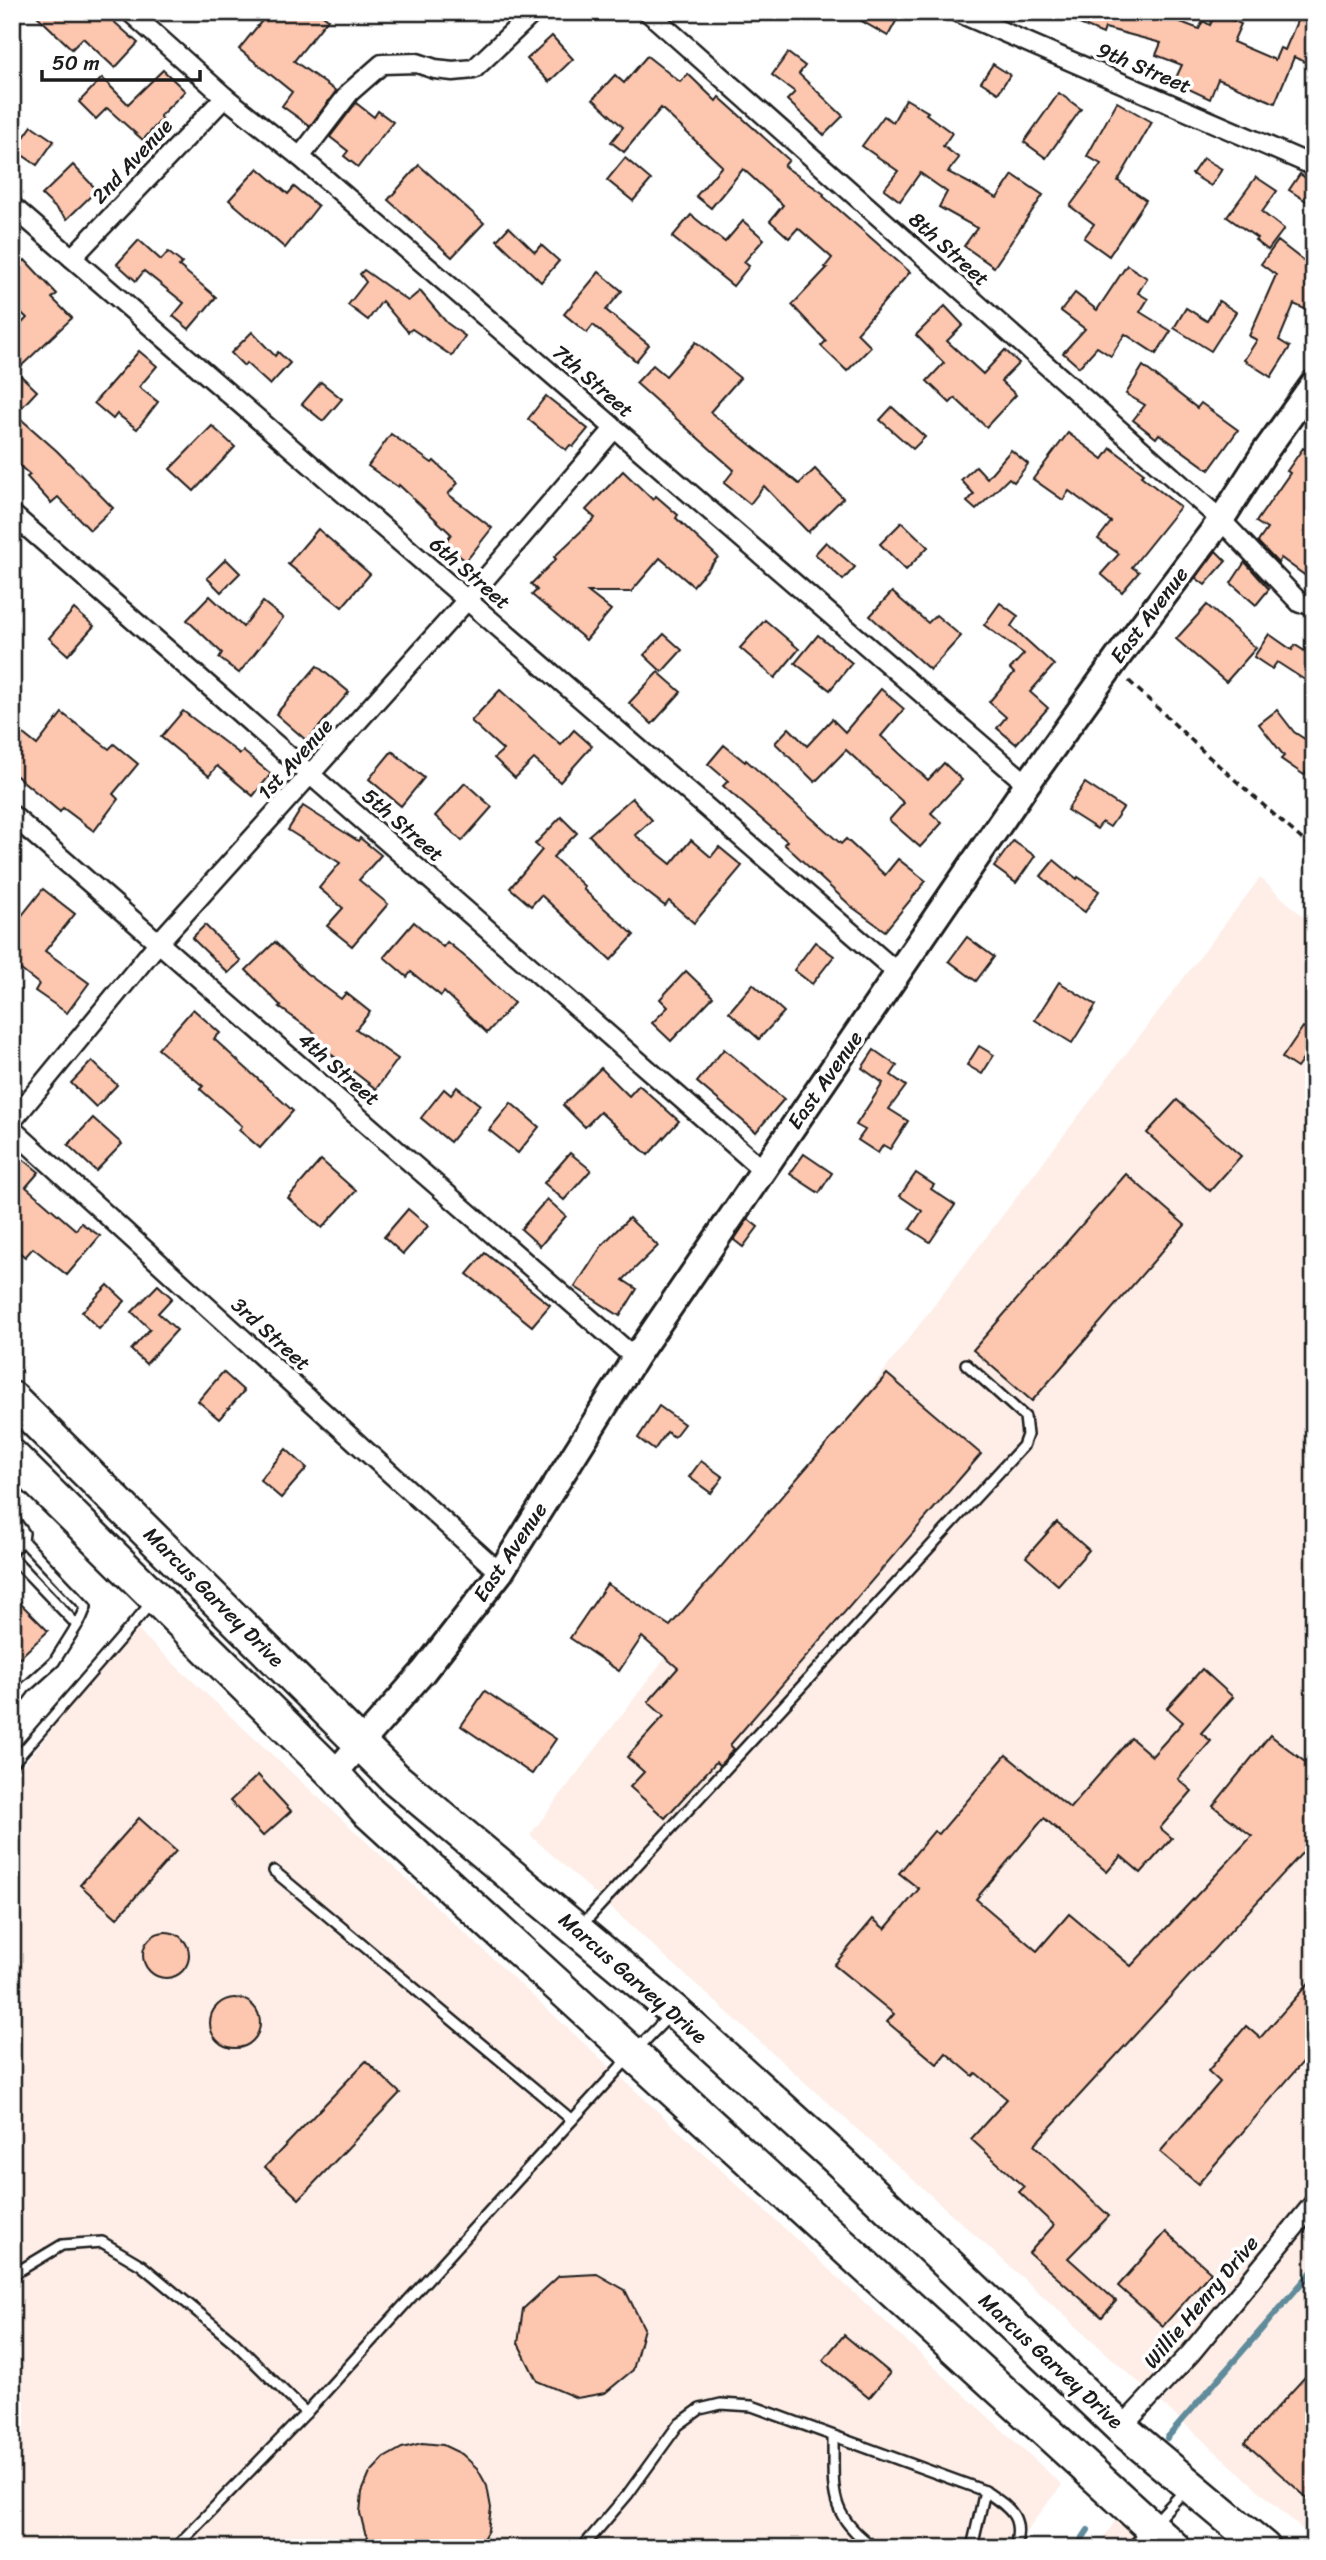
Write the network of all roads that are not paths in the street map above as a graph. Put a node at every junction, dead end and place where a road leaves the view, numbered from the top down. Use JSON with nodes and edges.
{"nodes":[{"id":1,"x":130,"y":12,"type":"edge"},
{"id":2,"x":534,"y":12,"type":"edge"},
{"id":3,"x":648,"y":12,"type":"edge"},
{"id":4,"x":957,"y":12,"type":"edge"},
{"id":5,"x":225,"y":96,"type":"junction"},
{"id":6,"x":300,"y":157,"type":"junction"},
{"id":7,"x":1314,"y":166,"type":"edge"},
{"id":8,"x":12,"y":206,"type":"edge"},
{"id":9,"x":72,"y":258,"type":"junction"},
{"id":10,"x":1314,"y":383,"type":"edge"},
{"id":11,"x":614,"y":429,"type":"junction"},
{"id":12,"x":12,"y":514,"type":"edge"},
{"id":13,"x":1221,"y":520,"type":"junction"},
{"id":14,"x":467,"y":600,"type":"junction"},
{"id":15,"x":1307,"y":608,"type":"edge"},
{"id":16,"x":311,"y":775,"type":"junction"},
{"id":17,"x":1027,"y":784,"type":"junction"},
{"id":18,"x":12,"y":815,"type":"edge"},
{"id":19,"x":159,"y":942,"type":"junction"},
{"id":20,"x":899,"y":974,"type":"junction"},
{"id":21,"x":12,"y":1121,"type":"edge"},
{"id":22,"x":12,"y":1129,"type":"edge"},
{"id":23,"x":764,"y":1170,"type":"junction"},
{"id":24,"x":635,"y":1358,"type":"junction"},
{"id":25,"x":966,"y":1364,"type":"dead end"},
{"id":26,"x":12,"y":1398,"type":"edge"},
{"id":27,"x":12,"y":1456,"type":"edge"},
{"id":28,"x":12,"y":1517,"type":"edge"},
{"id":29,"x":23,"y":1541,"type":"junction"},
{"id":30,"x":12,"y":1550,"type":"edge"},
{"id":31,"x":12,"y":1557,"type":"edge"},
{"id":32,"x":500,"y":1573,"type":"junction"},
{"id":33,"x":155,"y":1598,"type":"junction"},
{"id":34,"x":76,"y":1624,"type":"junction"},
{"id":35,"x":12,"y":1705,"type":"edge"},
{"id":36,"x":361,"y":1742,"type":"junction"},
{"id":37,"x":12,"y":1764,"type":"edge"},
{"id":38,"x":334,"y":1774,"type":"junction"},
{"id":39,"x":274,"y":1871,"type":"dead end"},
{"id":40,"x":577,"y":1930,"type":"junction"},
{"id":41,"x":674,"y":2011,"type":"junction"},
{"id":42,"x":633,"y":2053,"type":"junction"},
{"id":43,"x":572,"y":2120,"type":"junction"},
{"id":44,"x":1314,"y":2203,"type":"edge"},
{"id":45,"x":12,"y":2275,"type":"edge"},
{"id":46,"x":306,"y":2413,"type":"junction"},
{"id":47,"x":833,"y":2436,"type":"junction"},
{"id":48,"x":1141,"y":2446,"type":"junction"},
{"id":49,"x":1190,"y":2485,"type":"junction"},
{"id":50,"x":985,"y":2490,"type":"junction"},
{"id":51,"x":1152,"y":2541,"type":"edge"},
{"id":52,"x":175,"y":2548,"type":"edge"},
{"id":53,"x":582,"y":2548,"type":"edge"},
{"id":54,"x":875,"y":2548,"type":"edge"},
{"id":55,"x":968,"y":2548,"type":"edge"},
{"id":56,"x":1015,"y":2548,"type":"edge"},
{"id":57,"x":1264,"y":2548,"type":"edge"}],
"edges":[{"from":1,"to":5,"type":"street","name":"7th Street"},
{"from":2,"to":6,"type":"street"},
{"from":3,"to":13,"type":"street","name":"8th Street"},
{"from":4,"to":7,"type":"street","name":"9th Street"},
{"from":5,"to":6,"type":"street","name":"7th Street"},
{"from":5,"to":9,"type":"street","name":"2nd Avenue"},
{"from":6,"to":11,"type":"street","name":"7th Street"},
{"from":8,"to":9,"type":"street","name":"6th Street"},
{"from":9,"to":14,"type":"street","name":"6th Street"},
{"from":10,"to":13,"type":"main road","name":"East Avenue"},
{"from":11,"to":14,"type":"street","name":"1st Avenue"},
{"from":11,"to":17,"type":"street","name":"7th Street"},
{"from":12,"to":16,"type":"street","name":"5th Street"},
{"from":13,"to":15,"type":"street","name":"8th Street"},
{"from":13,"to":17,"type":"main road","name":"East Avenue"},
{"from":14,"to":16,"type":"street","name":"1st Avenue"},
{"from":14,"to":20,"type":"street","name":"6th Street"},
{"from":16,"to":19,"type":"street","name":"1st Avenue"},
{"from":16,"to":23,"type":"street","name":"5th Street"},
{"from":17,"to":20,"type":"main road","name":"East Avenue"},
{"from":18,"to":19,"type":"street","name":"4th Street"},
{"from":19,"to":21,"type":"street","name":"1st Avenue"},
{"from":19,"to":24,"type":"street","name":"4th Street"},
{"from":20,"to":23,"type":"main road","name":"East Avenue"},
{"from":22,"to":32,"type":"street","name":"3rd Street"},
{"from":23,"to":24,"type":"main road","name":"East Avenue"},
{"from":24,"to":32,"type":"main road","name":"East Avenue"},
{"from":25,"to":40,"type":"lane"},
{"from":26,"to":36,"type":"highway","name":"Marcus Garvey Drive"},
{"from":27,"to":33,"type":"highway","name":"Marcus Garvey Drive"},
{"from":28,"to":29,"type":"lane"},
{"from":29,"to":30,"type":"lane"},
{"from":29,"to":34,"type":"lane"},
{"from":31,"to":34,"type":"lane"},
{"from":32,"to":36,"type":"main road","name":"East Avenue"},
{"from":33,"to":37,"type":"lane"},
{"from":33,"to":38,"type":"highway","name":"Marcus Garvey Drive"},
{"from":34,"to":35,"type":"lane"},
{"from":36,"to":38,"type":"main road","name":"East Avenue"},
{"from":36,"to":40,"type":"highway","name":"Marcus Garvey Drive"},
{"from":38,"to":42,"type":"highway","name":"Marcus Garvey Drive"},
{"from":39,"to":43,"type":"lane"},
{"from":40,"to":41,"type":"highway","name":"Marcus Garvey Drive"},
{"from":41,"to":42,"type":"lane"},
{"from":41,"to":48,"type":"highway","name":"Marcus Garvey Drive"},
{"from":42,"to":43,"type":"lane"},
{"from":42,"to":51,"type":"highway","name":"Marcus Garvey Drive"},
{"from":43,"to":46,"type":"lane"},
{"from":44,"to":48,"type":"street","name":"Willie Henry Drive"},
{"from":45,"to":46,"type":"lane"},
{"from":46,"to":52,"type":"lane"},
{"from":47,"to":50,"type":"lane"},
{"from":47,"to":53,"type":"lane"},
{"from":47,"to":54,"type":"lane"},
{"from":48,"to":49,"type":"highway","name":"Marcus Garvey Drive"},
{"from":49,"to":51,"type":"lane"},
{"from":49,"to":57,"type":"highway","name":"Marcus Garvey Drive"},
{"from":50,"to":55,"type":"lane"},
{"from":50,"to":56,"type":"lane"}]}
